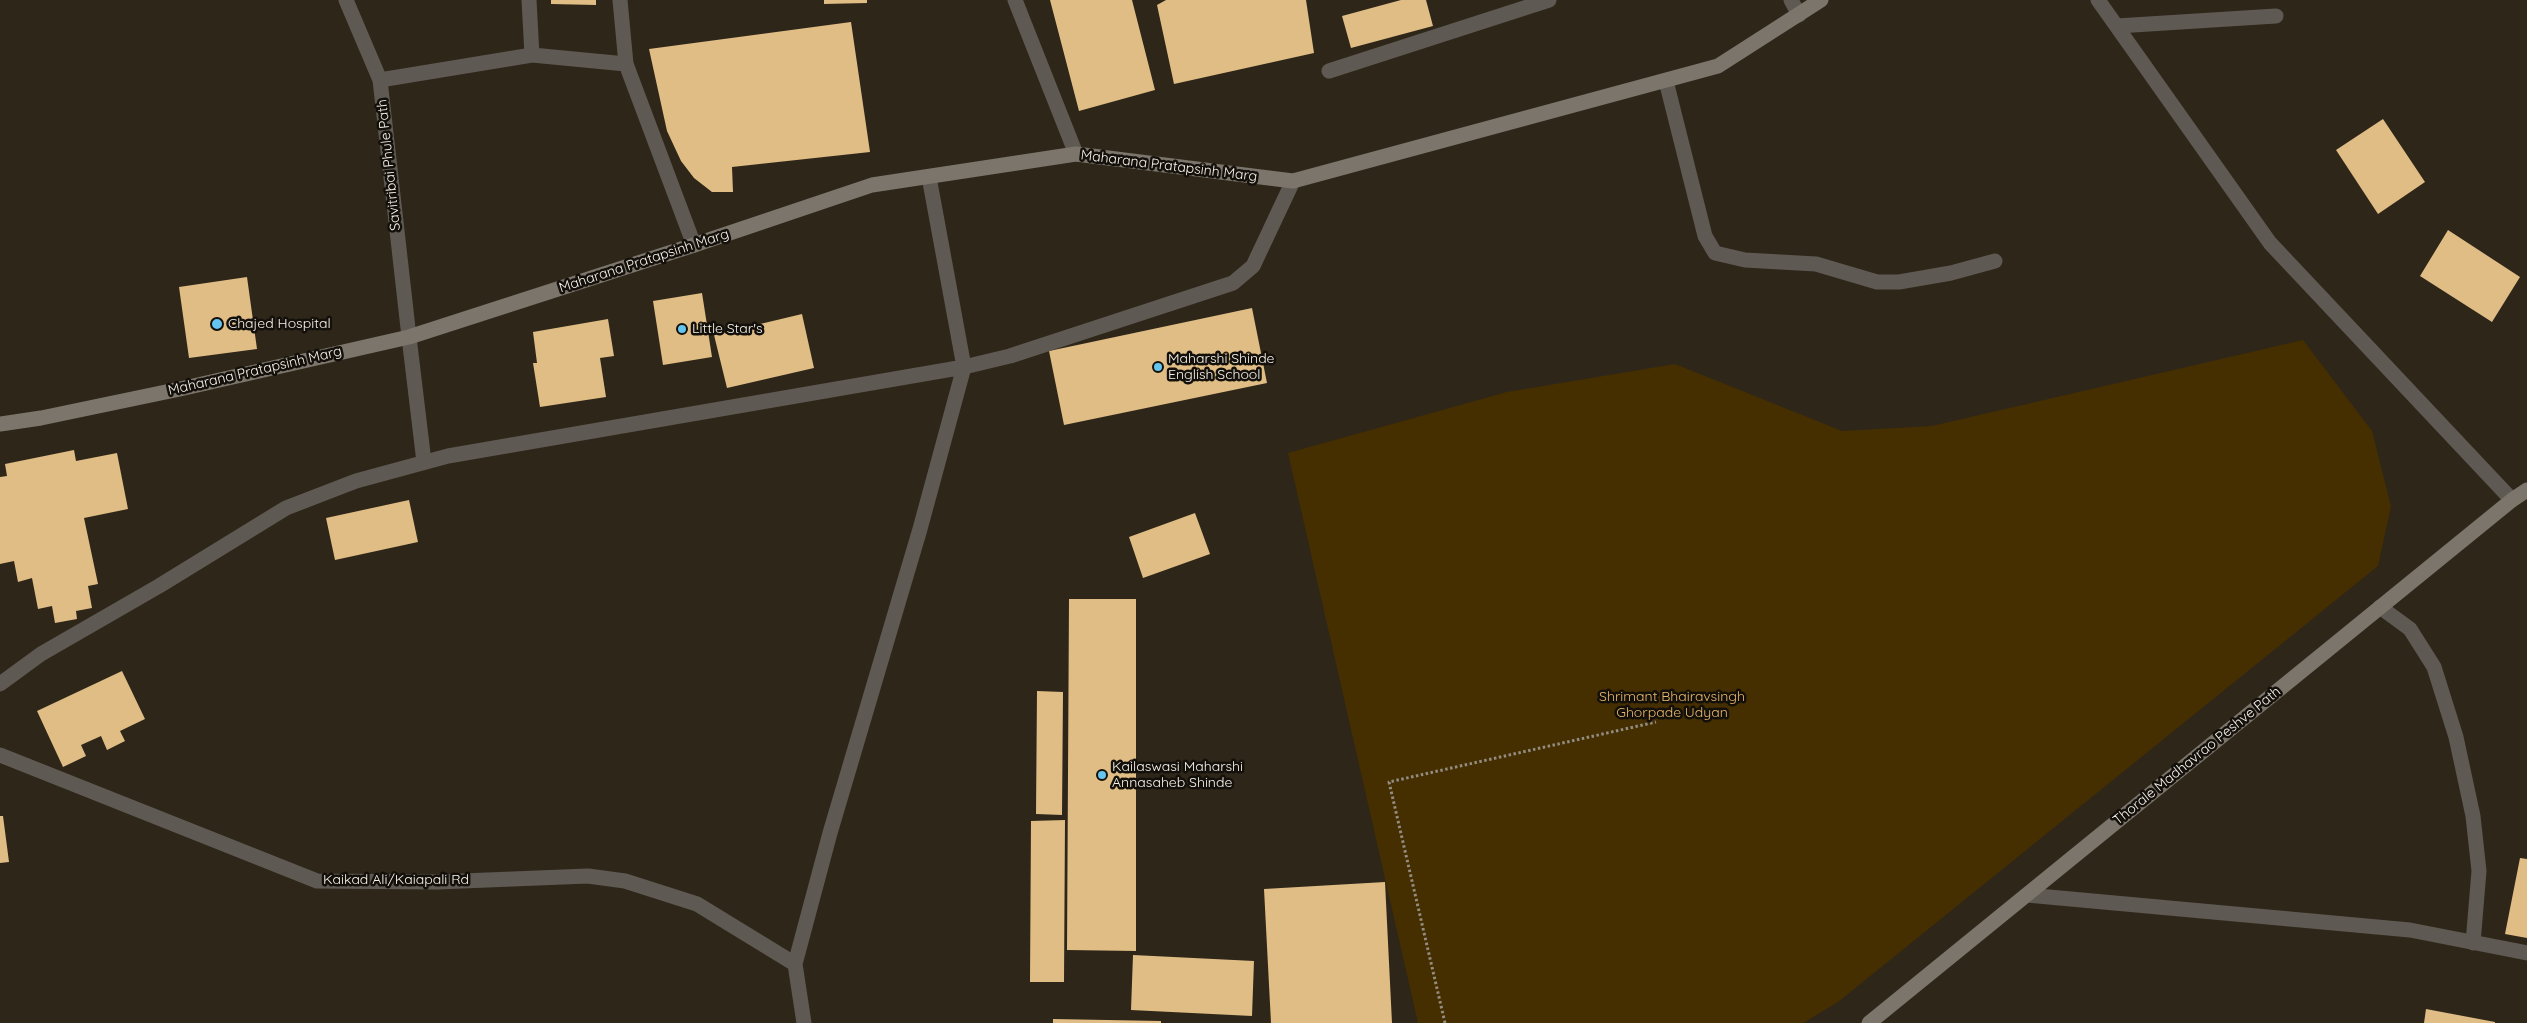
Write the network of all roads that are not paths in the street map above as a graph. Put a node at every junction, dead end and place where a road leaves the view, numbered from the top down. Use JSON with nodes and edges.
{"nodes":[{"id":1,"x":346,"y":0,"type":"edge"},
{"id":2,"x":529,"y":0,"type":"edge"},
{"id":3,"x":620,"y":0,"type":"edge"},
{"id":4,"x":1015,"y":0,"type":"edge"},
{"id":5,"x":1549,"y":0,"type":"edge"},
{"id":6,"x":1790,"y":0,"type":"edge"},
{"id":7,"x":1821,"y":0,"type":"edge"},
{"id":8,"x":2098,"y":0,"type":"edge"},
{"id":9,"x":1799,"y":15,"type":"junction"},
{"id":10,"x":2276,"y":16,"type":"dead end"},
{"id":11,"x":2116,"y":26,"type":"junction"},
{"id":12,"x":532,"y":55,"type":"junction"},
{"id":13,"x":626,"y":64,"type":"junction"},
{"id":14,"x":1329,"y":71,"type":"dead end"},
{"id":15,"x":380,"y":80,"type":"junction"},
{"id":16,"x":1666,"y":81,"type":"junction"},
{"id":17,"x":1076,"y":154,"type":"junction"},
{"id":18,"x":929,"y":177,"type":"junction"},
{"id":19,"x":1293,"y":181,"type":"junction"},
{"id":20,"x":694,"y":245,"type":"junction"},
{"id":21,"x":1995,"y":261,"type":"dead end"},
{"id":22,"x":409,"y":336,"type":"junction"},
{"id":23,"x":964,"y":367,"type":"junction"},
{"id":24,"x":0,"y":424,"type":"edge"},
{"id":25,"x":424,"y":462,"type":"junction"},
{"id":26,"x":2527,"y":490,"type":"edge"},
{"id":27,"x":2512,"y":500,"type":"junction"},
{"id":28,"x":2380,"y":607,"type":"junction"},
{"id":29,"x":0,"y":684,"type":"edge"},
{"id":30,"x":0,"y":755,"type":"edge"},
{"id":31,"x":2027,"y":895,"type":"junction"},
{"id":32,"x":2474,"y":943,"type":"junction"},
{"id":33,"x":2527,"y":953,"type":"edge"},
{"id":34,"x":795,"y":964,"type":"junction"},
{"id":35,"x":804,"y":1023,"type":"edge"},
{"id":36,"x":1869,"y":1023,"type":"edge"}],
"edges":[{"from":1,"to":15,"type":"street","name":"Savitribai Phule Path"},
{"from":2,"to":12,"type":"street"},
{"from":3,"to":13,"type":"street"},
{"from":4,"to":17,"type":"street"},
{"from":5,"to":14,"type":"street"},
{"from":6,"to":9,"type":"street"},
{"from":7,"to":9,"type":"street"},
{"from":8,"to":11,"type":"street"},
{"from":9,"to":16,"type":"street"},
{"from":10,"to":11,"type":"street"},
{"from":11,"to":27,"type":"street"},
{"from":12,"to":13,"type":"street"},
{"from":12,"to":15,"type":"street"},
{"from":13,"to":20,"type":"street"},
{"from":15,"to":22,"type":"street","name":"Savitribai Phule Path"},
{"from":16,"to":19,"type":"street"},
{"from":16,"to":21,"type":"street"},
{"from":17,"to":18,"type":"street","name":"Maharana Pratapsinh Marg"},
{"from":17,"to":19,"type":"street","name":"Maharana Pratapsinh Marg"},
{"from":18,"to":20,"type":"street","name":"Maharana Pratapsinh Marg"},
{"from":18,"to":23,"type":"street"},
{"from":19,"to":23,"type":"street"},
{"from":20,"to":22,"type":"street","name":"Maharana Pratapsinh Marg"},
{"from":22,"to":24,"type":"street","name":"Maharana Pratapsinh Marg"},
{"from":22,"to":25,"type":"street","name":"Savitribai Phule Path"},
{"from":23,"to":25,"type":"street"},
{"from":23,"to":34,"type":"street"},
{"from":25,"to":29,"type":"street"},
{"from":26,"to":27,"type":"street","name":"Thorale Madhavrao Peshve Path"},
{"from":27,"to":28,"type":"street","name":"Thorale Madhavrao Peshve Path"},
{"from":28,"to":31,"type":"street","name":"Thorale Madhavrao Peshve Path"},
{"from":28,"to":32,"type":"street"},
{"from":30,"to":34,"type":"street","name":"Kaikad Ali/Kaiapali Rd"},
{"from":31,"to":32,"type":"street"},
{"from":31,"to":36,"type":"street","name":"Thorale Madhavrao Peshve Path"},
{"from":32,"to":33,"type":"street"},
{"from":34,"to":35,"type":"street"}]}
